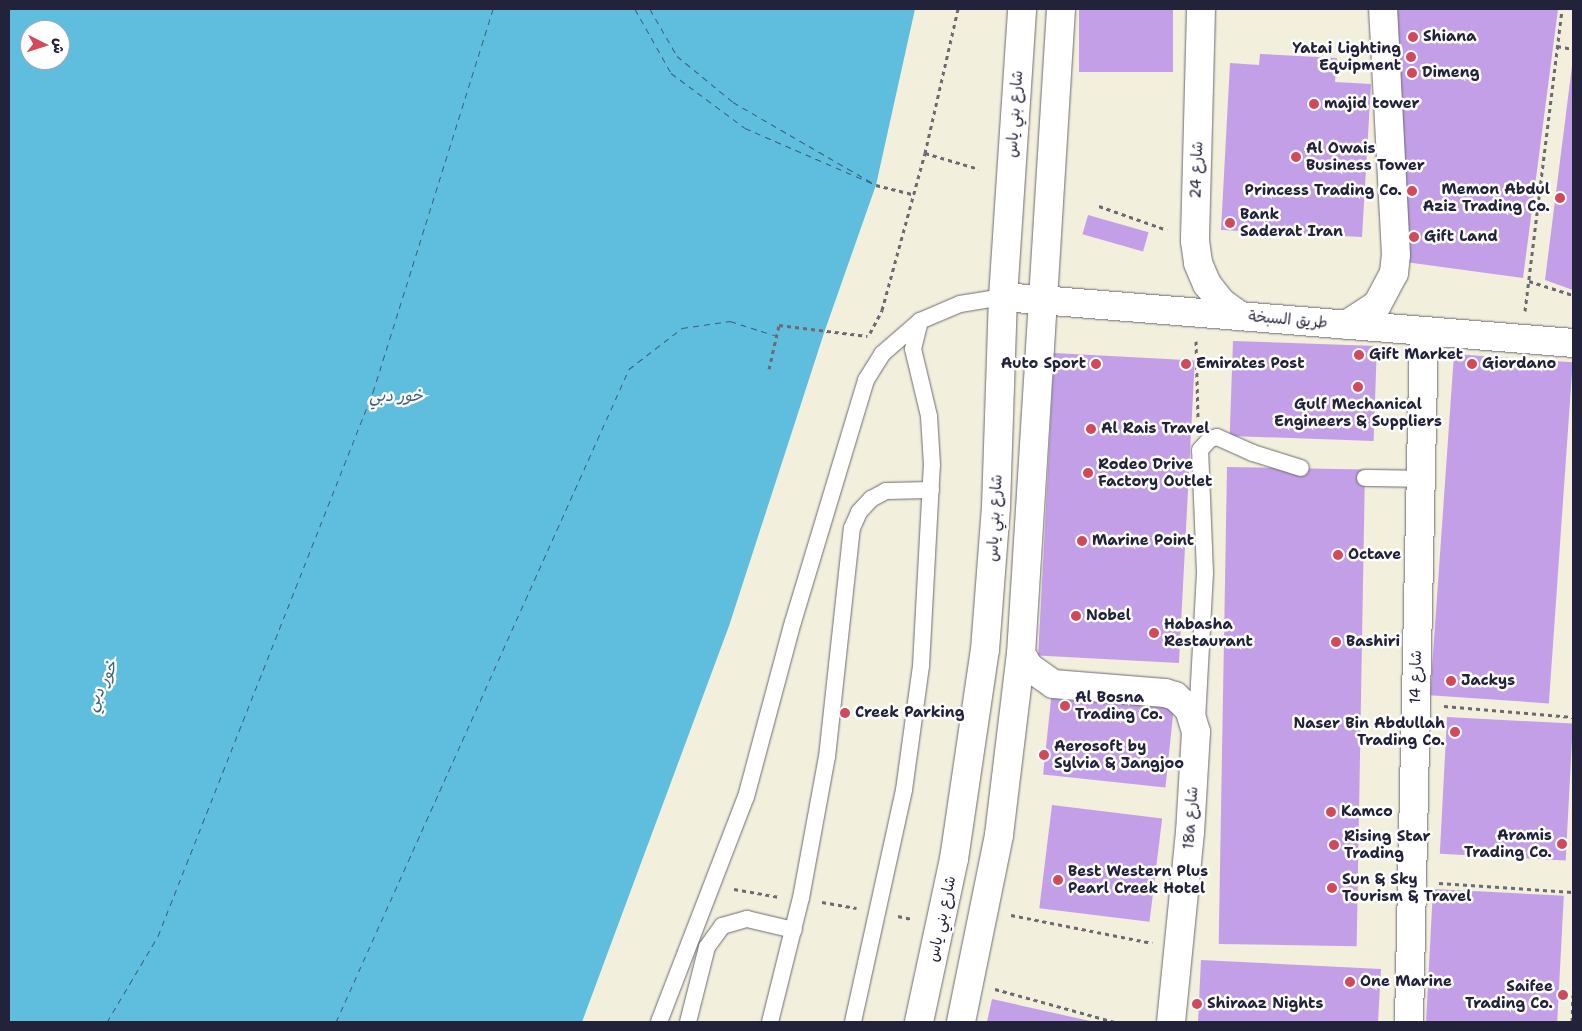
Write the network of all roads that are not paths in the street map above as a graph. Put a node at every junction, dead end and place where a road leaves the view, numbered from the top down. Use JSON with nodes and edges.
{"nodes":[{"id":1,"x":1022,"y":9,"type":"edge"},
{"id":2,"x":1061,"y":9,"type":"edge"},
{"id":3,"x":1201,"y":9,"type":"edge"},
{"id":4,"x":1383,"y":9,"type":"edge"},
{"id":5,"x":1003,"y":298,"type":"junction"},
{"id":6,"x":1043,"y":300,"type":"junction"},
{"id":7,"x":1240,"y":316,"type":"junction"},
{"id":8,"x":920,"y":321,"type":"junction"},
{"id":9,"x":1346,"y":324,"type":"junction"},
{"id":10,"x":1424,"y":331,"type":"junction"},
{"id":11,"x":1573,"y":343,"type":"edge"},
{"id":12,"x":1301,"y":468,"type":"dead end"},
{"id":13,"x":1365,"y":478,"type":"dead end"},
{"id":14,"x":1421,"y":478,"type":"junction"},
{"id":15,"x":931,"y":490,"type":"junction"},
{"id":16,"x":1021,"y":654,"type":"junction"},
{"id":17,"x":1196,"y":732,"type":"junction"},
{"id":18,"x":794,"y":930,"type":"junction"},
{"id":19,"x":659,"y":1022,"type":"edge"},
{"id":20,"x":688,"y":1022,"type":"edge"},
{"id":21,"x":770,"y":1022,"type":"edge"},
{"id":22,"x":853,"y":1022,"type":"edge"},
{"id":23,"x":919,"y":1022,"type":"edge"},
{"id":24,"x":961,"y":1022,"type":"edge"},
{"id":25,"x":1171,"y":1022,"type":"edge"},
{"id":26,"x":1409,"y":1022,"type":"edge"}],
"edges":[{"from":1,"to":5,"type":"street","name":"شارع بني ياس"},
{"from":2,"to":6,"type":"street"},
{"from":3,"to":7,"type":"street","name":"شارع 24"},
{"from":4,"to":9,"type":"street"},
{"from":5,"to":6,"type":"street","name":"طريق السبخة"},
{"from":5,"to":8,"type":"lane"},
{"from":5,"to":23,"type":"street","name":"شارع بني ياس"},
{"from":6,"to":7,"type":"street","name":"طريق السبخة"},
{"from":6,"to":16,"type":"street"},
{"from":7,"to":9,"type":"street","name":"طريق السبخة"},
{"from":8,"to":15,"type":"lane"},
{"from":8,"to":19,"type":"lane"},
{"from":9,"to":10,"type":"street","name":"طريق السبخة"},
{"from":10,"to":11,"type":"street","name":"طريق السبخة"},
{"from":10,"to":14,"type":"street","name":"شارع 14"},
{"from":12,"to":17,"type":"lane"},
{"from":13,"to":14,"type":"lane"},
{"from":14,"to":26,"type":"street","name":"شارع 14"},
{"from":15,"to":18,"type":"lane"},
{"from":15,"to":22,"type":"lane"},
{"from":16,"to":17,"type":"street"},
{"from":16,"to":24,"type":"street"},
{"from":17,"to":25,"type":"street","name":"18a شارع"},
{"from":18,"to":20,"type":"lane"},
{"from":18,"to":21,"type":"lane"}]}
